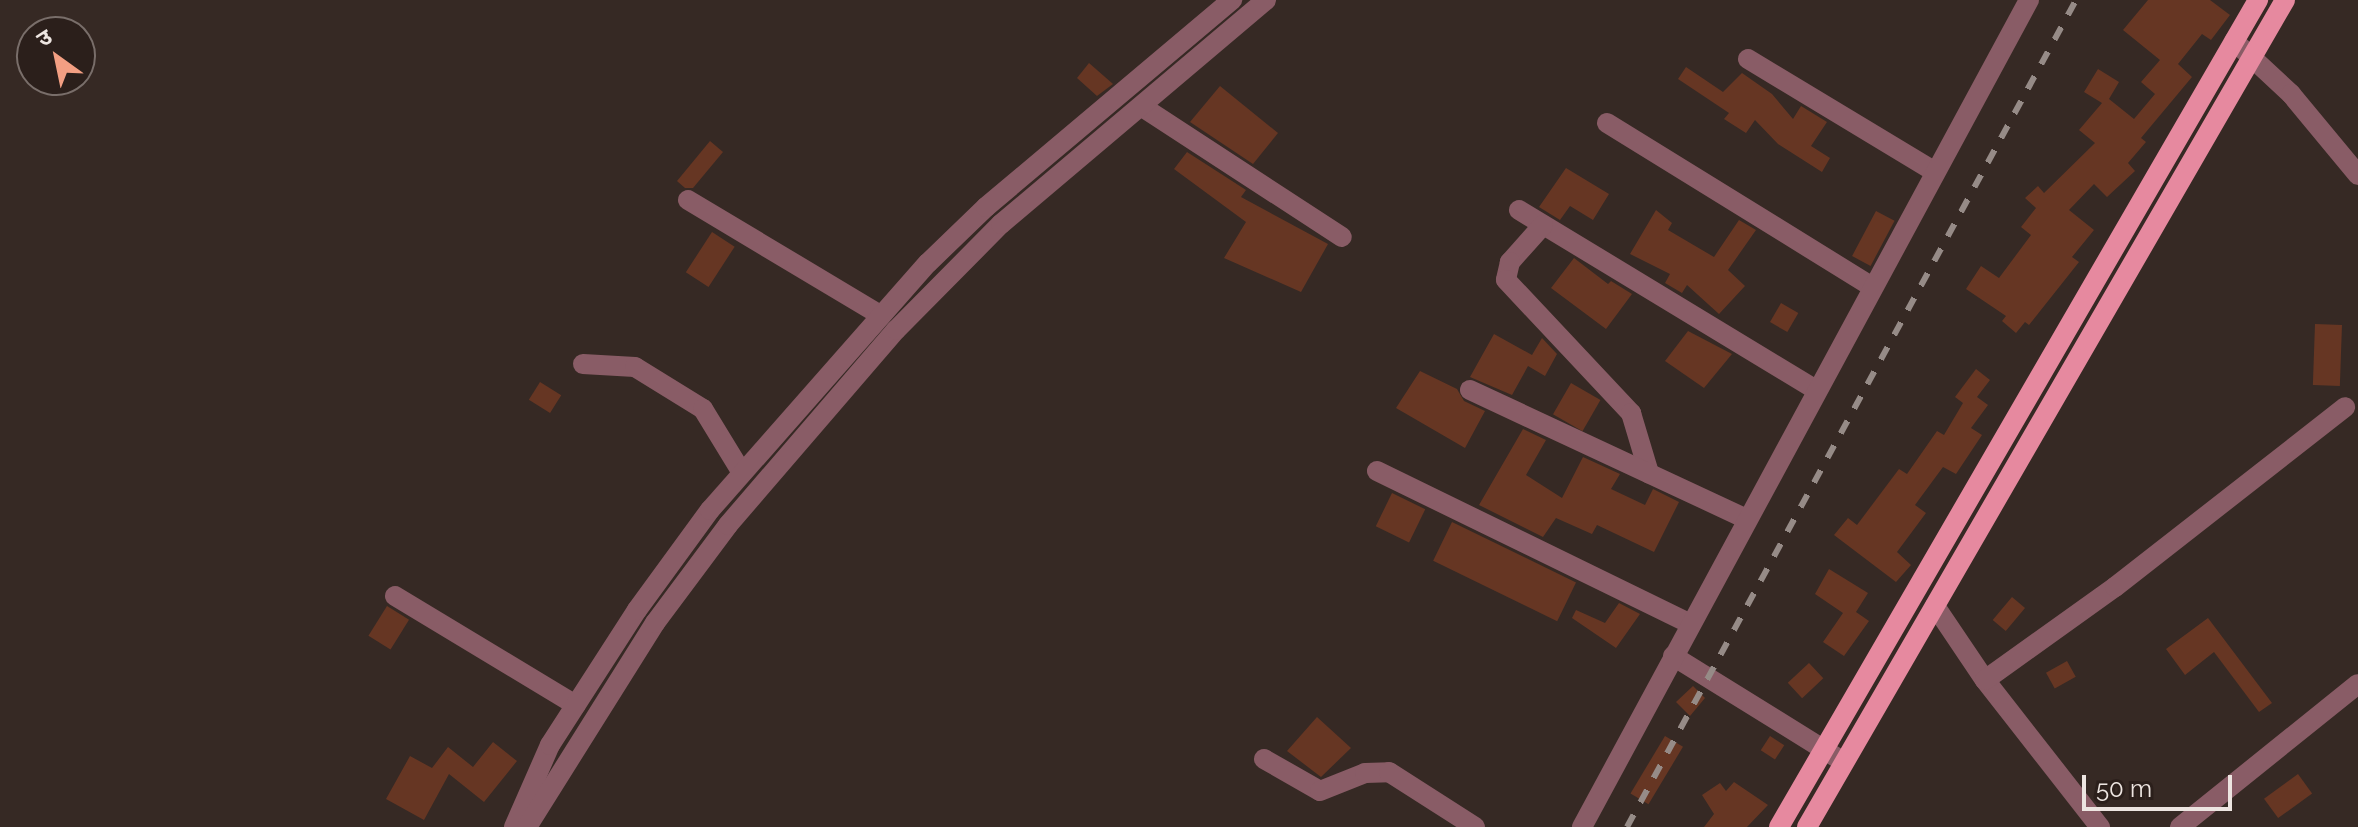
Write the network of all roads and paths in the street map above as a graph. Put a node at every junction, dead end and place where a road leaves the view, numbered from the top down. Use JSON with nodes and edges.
{"nodes":[{"id":1,"x":1232,"y":0,"type":"edge"},
{"id":2,"x":1266,"y":0,"type":"edge"},
{"id":3,"x":2029,"y":0,"type":"edge"},
{"id":4,"x":2258,"y":0,"type":"edge"},
{"id":5,"x":2285,"y":0,"type":"edge"},
{"id":6,"x":2234,"y":41,"type":"junction"},
{"id":7,"x":2252,"y":57,"type":"junction"},
{"id":8,"x":1748,"y":59,"type":"dead end"},
{"id":9,"x":1144,"y":108,"type":"junction"},
{"id":10,"x":1607,"y":123,"type":"dead end"},
{"id":11,"x":1934,"y":171,"type":"junction"},
{"id":12,"x":2358,"y":175,"type":"edge"},
{"id":13,"x":688,"y":200,"type":"dead end"},
{"id":14,"x":1519,"y":210,"type":"dead end"},
{"id":15,"x":1543,"y":225,"type":"junction"},
{"id":16,"x":1342,"y":237,"type":"dead end"},
{"id":17,"x":1873,"y":287,"type":"junction"},
{"id":18,"x":880,"y":315,"type":"junction"},
{"id":19,"x":583,"y":364,"type":"dead end"},
{"id":20,"x":1815,"y":389,"type":"junction"},
{"id":21,"x":1470,"y":390,"type":"dead end"},
{"id":22,"x":2345,"y":407,"type":"dead end"},
{"id":23,"x":1377,"y":471,"type":"dead end"},
{"id":24,"x":742,"y":473,"type":"junction"},
{"id":25,"x":1649,"y":473,"type":"junction"},
{"id":26,"x":1747,"y":519,"type":"junction"},
{"id":27,"x":395,"y":596,"type":"dead end"},
{"id":28,"x":1935,"y":606,"type":"junction"},
{"id":29,"x":1691,"y":624,"type":"junction"},
{"id":30,"x":1673,"y":656,"type":"junction"},
{"id":31,"x":1985,"y":680,"type":"junction"},
{"id":32,"x":2358,"y":684,"type":"edge"},
{"id":33,"x":576,"y":705,"type":"junction"},
{"id":34,"x":1824,"y":750,"type":"junction"},
{"id":35,"x":1264,"y":759,"type":"dead end"},
{"id":36,"x":1844,"y":762,"type":"junction"},
{"id":37,"x":514,"y":827,"type":"edge"},
{"id":38,"x":527,"y":827,"type":"edge"},
{"id":39,"x":1475,"y":827,"type":"edge"},
{"id":40,"x":1582,"y":827,"type":"edge"},
{"id":41,"x":1779,"y":827,"type":"edge"},
{"id":42,"x":1807,"y":827,"type":"edge"},
{"id":43,"x":2100,"y":827,"type":"edge"},
{"id":44,"x":2180,"y":827,"type":"edge"}],
"edges":[{"from":1,"to":18,"type":"street"},
{"from":2,"to":9,"type":"street"},
{"from":3,"to":11,"type":"street"},
{"from":4,"to":6,"type":"main road"},
{"from":5,"to":7,"type":"main road"},
{"from":6,"to":7,"type":"street"},
{"from":6,"to":34,"type":"main road"},
{"from":7,"to":12,"type":"street"},
{"from":7,"to":28,"type":"main road"},
{"from":8,"to":11,"type":"street"},
{"from":9,"to":16,"type":"street"},
{"from":9,"to":38,"type":"street"},
{"from":10,"to":17,"type":"street"},
{"from":11,"to":17,"type":"street"},
{"from":13,"to":18,"type":"street"},
{"from":14,"to":15,"type":"street"},
{"from":15,"to":20,"type":"street"},
{"from":15,"to":25,"type":"street"},
{"from":17,"to":20,"type":"street"},
{"from":18,"to":24,"type":"street"},
{"from":19,"to":24,"type":"street"},
{"from":20,"to":26,"type":"street"},
{"from":21,"to":25,"type":"street"},
{"from":22,"to":31,"type":"street"},
{"from":23,"to":29,"type":"street"},
{"from":24,"to":33,"type":"street"},
{"from":25,"to":26,"type":"street"},
{"from":26,"to":29,"type":"street"},
{"from":27,"to":33,"type":"street"},
{"from":28,"to":31,"type":"street"},
{"from":28,"to":36,"type":"main road"},
{"from":29,"to":30,"type":"street"},
{"from":30,"to":34,"type":"street"},
{"from":30,"to":40,"type":"street"},
{"from":31,"to":43,"type":"street"},
{"from":32,"to":44,"type":"street"},
{"from":33,"to":37,"type":"street"},
{"from":34,"to":36,"type":"street"},
{"from":34,"to":41,"type":"main road"},
{"from":35,"to":39,"type":"street"},
{"from":36,"to":42,"type":"main road"}]}
